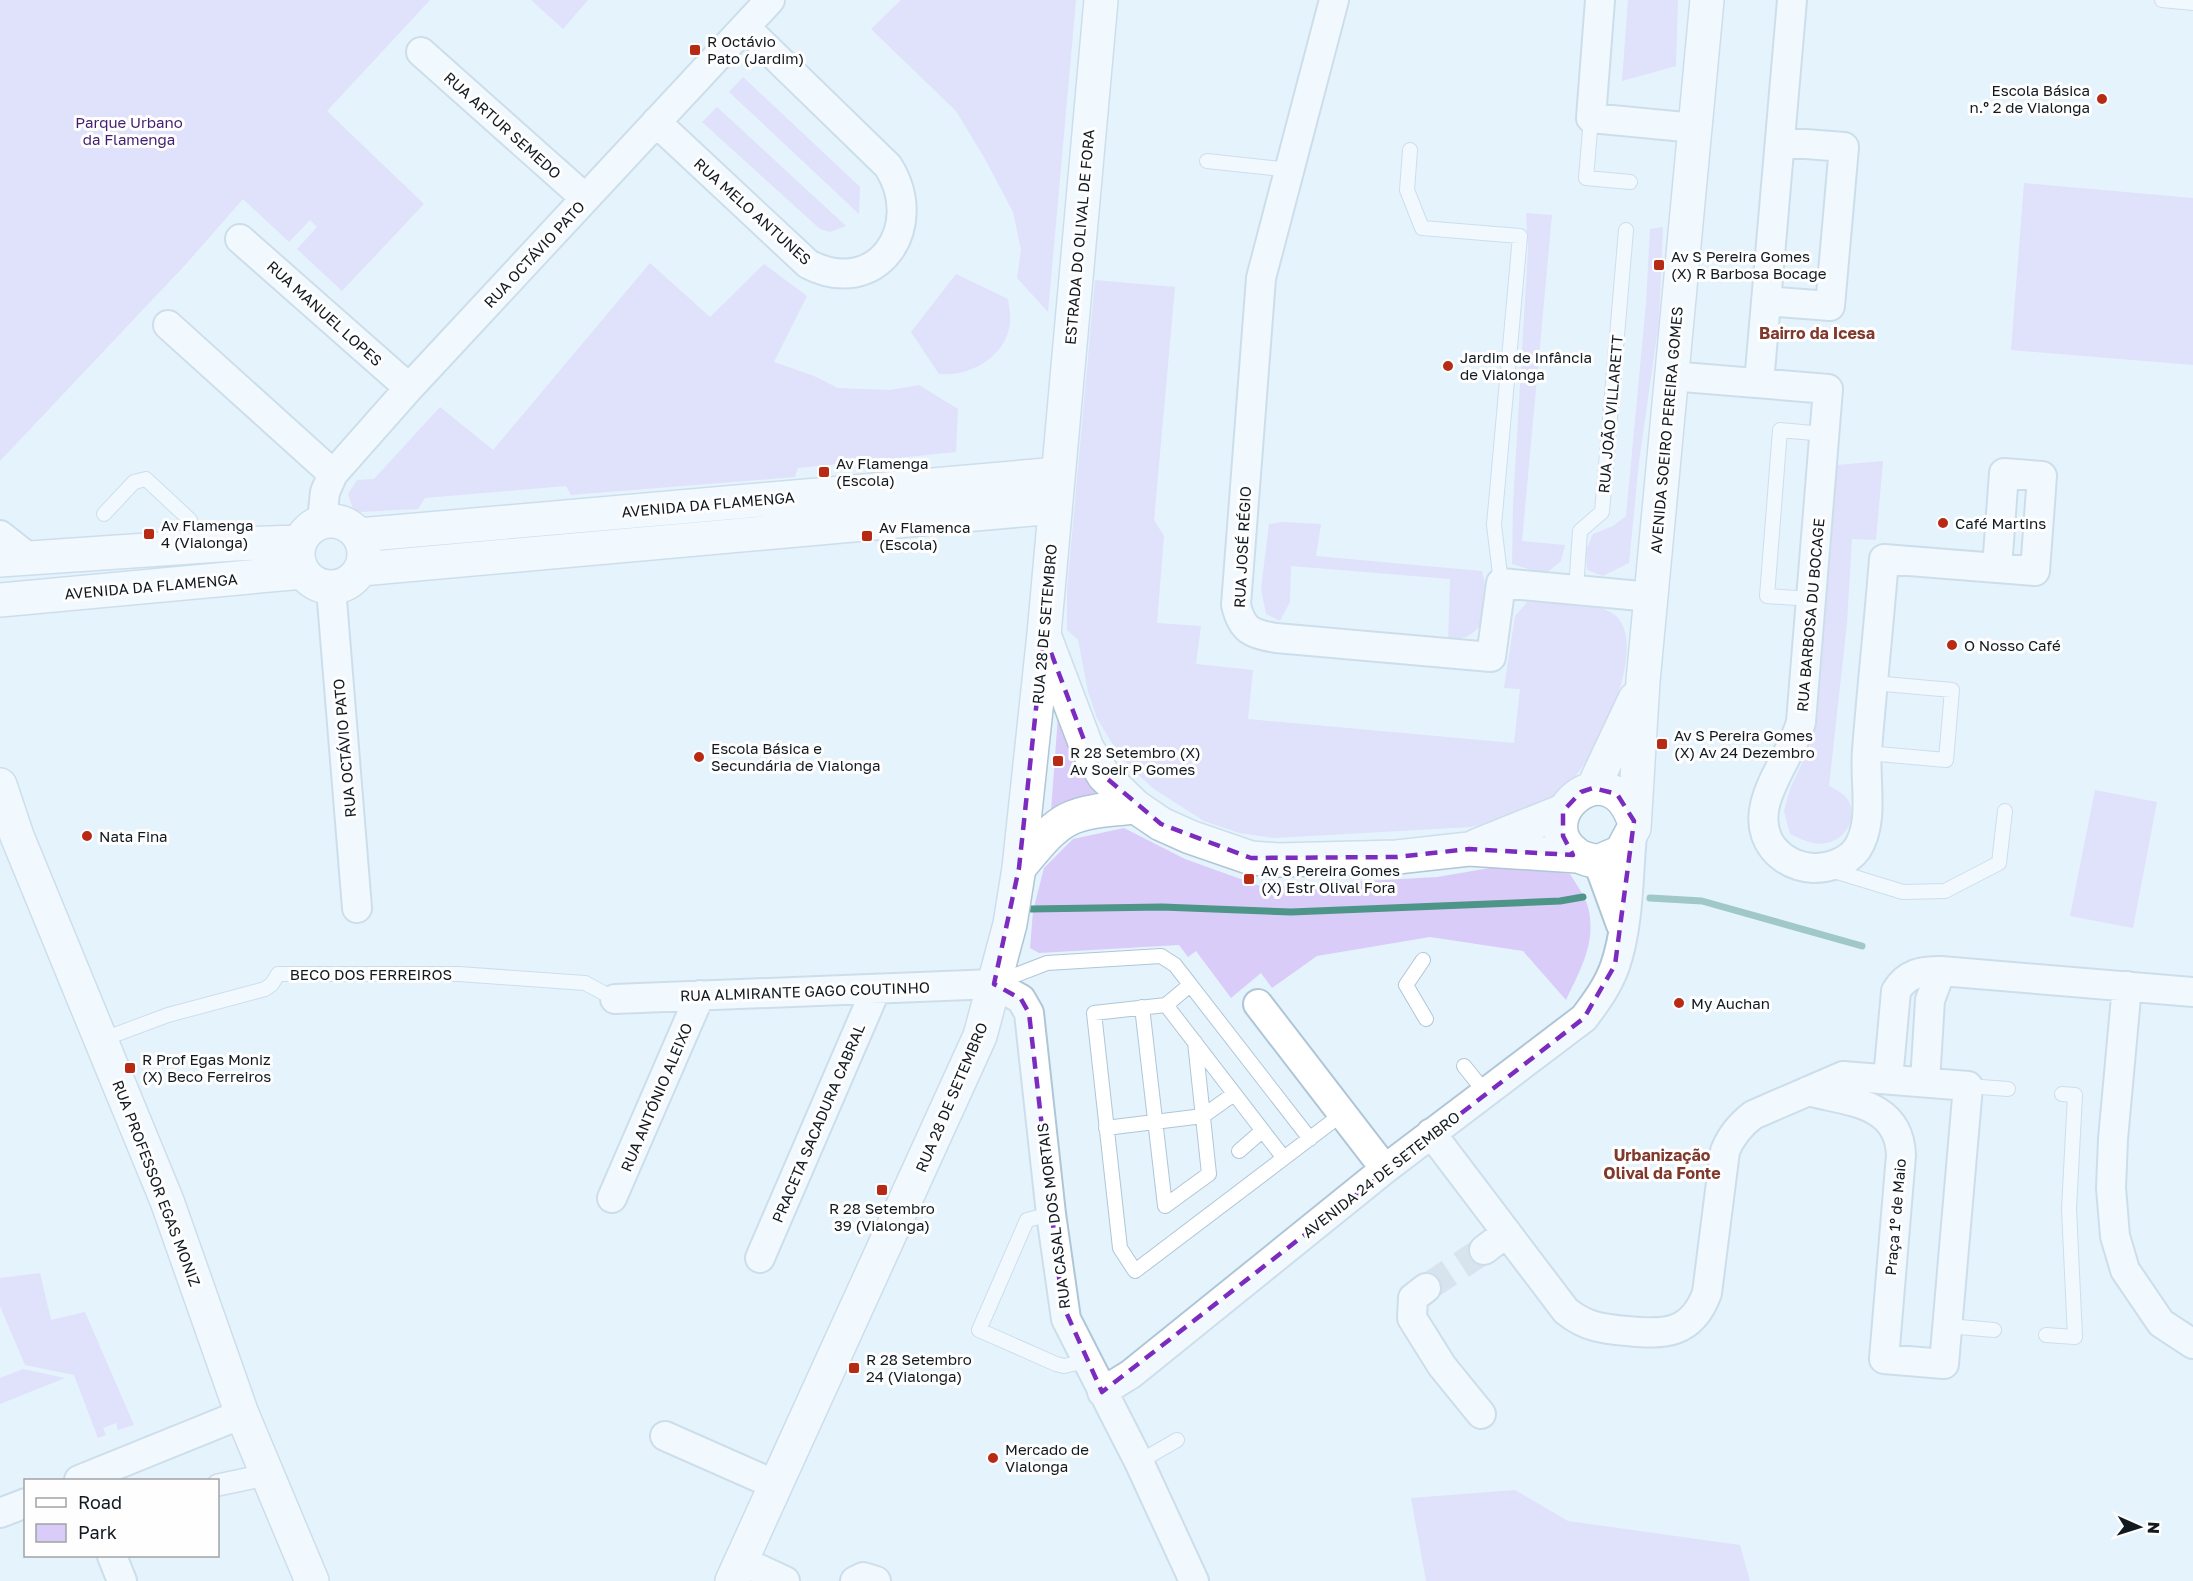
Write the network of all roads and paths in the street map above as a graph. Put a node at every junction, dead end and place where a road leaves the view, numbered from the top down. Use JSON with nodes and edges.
{"nodes":[{"id":1,"x":770,"y":0,"type":"edge"},
{"id":2,"x":1101,"y":0,"type":"edge"},
{"id":3,"x":1334,"y":0,"type":"edge"},
{"id":4,"x":1600,"y":0,"type":"edge"},
{"id":5,"x":1707,"y":0,"type":"edge"},
{"id":6,"x":1792,"y":0,"type":"edge"},
{"id":7,"x":2162,"y":0,"type":"edge"},
{"id":8,"x":2193,"y":3,"type":"edge"},
{"id":9,"x":746,"y":27,"type":"junction"},
{"id":10,"x":421,"y":52,"type":"dead end"},
{"id":11,"x":1591,"y":118,"type":"junction"},
{"id":12,"x":656,"y":122,"type":"junction"},
{"id":13,"x":1695,"y":128,"type":"junction"},
{"id":14,"x":1780,"y":142,"type":"junction"},
{"id":15,"x":1410,"y":150,"type":"dead end"},
{"id":16,"x":1207,"y":161,"type":"dead end"},
{"id":17,"x":1290,"y":170,"type":"junction"},
{"id":18,"x":1630,"y":182,"type":"dead end"},
{"id":19,"x":585,"y":198,"type":"junction"},
{"id":20,"x":1626,"y":230,"type":"dead end"},
{"id":21,"x":240,"y":239,"type":"dead end"},
{"id":22,"x":1766,"y":301,"type":"junction"},
{"id":23,"x":168,"y":325,"type":"dead end"},
{"id":24,"x":1670,"y":376,"type":"junction"},
{"id":25,"x":1759,"y":383,"type":"junction"},
{"id":26,"x":409,"y":388,"type":"junction"},
{"id":27,"x":1824,"y":434,"type":"junction"},
{"id":28,"x":333,"y":474,"type":"junction"},
{"id":29,"x":1058,"y":474,"type":"junction"},
{"id":30,"x":1055,"y":507,"type":"junction"},
{"id":31,"x":104,"y":514,"type":"dead end"},
{"id":32,"x":0,"y":535,"type":"edge"},
{"id":33,"x":359,"y":535,"type":"junction"},
{"id":34,"x":195,"y":547,"type":"junction"},
{"id":35,"x":314,"y":556,"type":"junction"},
{"id":36,"x":14,"y":559,"type":"edge"},
{"id":37,"x":1997,"y":568,"type":"dead end"},
{"id":38,"x":361,"y":569,"type":"junction"},
{"id":39,"x":1501,"y":584,"type":"junction"},
{"id":40,"x":1576,"y":589,"type":"junction"},
{"id":41,"x":1651,"y":597,"type":"junction"},
{"id":42,"x":1811,"y":599,"type":"junction"},
{"id":43,"x":0,"y":600,"type":"edge"},
{"id":44,"x":1044,"y":634,"type":"junction"},
{"id":45,"x":1643,"y":681,"type":"junction"},
{"id":46,"x":1874,"y":683,"type":"junction"},
{"id":47,"x":1867,"y":753,"type":"junction"},
{"id":48,"x":1593,"y":788,"type":"junction"},
{"id":49,"x":3,"y":800,"type":"edge"},
{"id":50,"x":1136,"y":807,"type":"junction"},
{"id":51,"x":1563,"y":811,"type":"junction"},
{"id":52,"x":2005,"y":811,"type":"dead end"},
{"id":53,"x":1633,"y":828,"type":"junction"},
{"id":54,"x":1469,"y":849,"type":"junction"},
{"id":55,"x":1587,"y":859,"type":"junction"},
{"id":56,"x":1019,"y":868,"type":"junction"},
{"id":57,"x":1826,"y":868,"type":"junction"},
{"id":58,"x":357,"y":908,"type":"dead end"},
{"id":59,"x":1623,"y":930,"type":"junction"},
{"id":60,"x":1422,"y":960,"type":"dead end"},
{"id":61,"x":1941,"y":970,"type":"junction"},
{"id":62,"x":994,"y":984,"type":"junction"},
{"id":63,"x":1190,"y":985,"type":"junction"},
{"id":64,"x":2127,"y":986,"type":"junction"},
{"id":65,"x":876,"y":989,"type":"junction"},
{"id":66,"x":2193,"y":992,"type":"edge"},
{"id":67,"x":700,"y":995,"type":"junction"},
{"id":68,"x":615,"y":999,"type":"joint"},
{"id":69,"x":1258,"y":1004,"type":"dead end"},
{"id":70,"x":1166,"y":1005,"type":"junction"},
{"id":71,"x":1143,"y":1007,"type":"junction"},
{"id":72,"x":1426,"y":1019,"type":"dead end"},
{"id":73,"x":101,"y":1040,"type":"junction"},
{"id":74,"x":1195,"y":1042,"type":"junction"},
{"id":75,"x":1464,"y":1066,"type":"dead end"},
{"id":76,"x":1888,"y":1079,"type":"junction"},
{"id":77,"x":1924,"y":1082,"type":"junction"},
{"id":78,"x":1968,"y":1086,"type":"junction"},
{"id":79,"x":2008,"y":1089,"type":"dead end"},
{"id":80,"x":1808,"y":1091,"type":"junction"},
{"id":81,"x":1485,"y":1092,"type":"junction"},
{"id":82,"x":1234,"y":1094,"type":"junction"},
{"id":83,"x":2062,"y":1094,"type":"dead end"},
{"id":84,"x":1342,"y":1114,"type":"junction"},
{"id":85,"x":1203,"y":1116,"type":"junction"},
{"id":86,"x":1155,"y":1122,"type":"junction"},
{"id":87,"x":1106,"y":1128,"type":"junction"},
{"id":88,"x":1262,"y":1131,"type":"junction"},
{"id":89,"x":1431,"y":1133,"type":"junction"},
{"id":90,"x":1310,"y":1139,"type":"junction"},
{"id":91,"x":1239,"y":1151,"type":"dead end"},
{"id":92,"x":1283,"y":1157,"type":"junction"},
{"id":93,"x":1385,"y":1169,"type":"junction"},
{"id":94,"x":612,"y":1198,"type":"dead end"},
{"id":95,"x":1051,"y":1214,"type":"junction"},
{"id":96,"x":760,"y":1258,"type":"dead end"},
{"id":97,"x":1426,"y":1288,"type":"tunnel mouth"},
{"id":98,"x":1948,"y":1326,"type":"junction"},
{"id":99,"x":1994,"y":1330,"type":"dead end"},
{"id":100,"x":2046,"y":1335,"type":"dead end"},
{"id":101,"x":2193,"y":1344,"type":"edge"},
{"id":102,"x":1086,"y":1361,"type":"junction"},
{"id":103,"x":1102,"y":1392,"type":"junction"},
{"id":104,"x":242,"y":1414,"type":"junction"},
{"id":105,"x":1481,"y":1414,"type":"dead end"},
{"id":106,"x":665,"y":1436,"type":"dead end"},
{"id":107,"x":1177,"y":1440,"type":"dead end"},
{"id":108,"x":1139,"y":1462,"type":"junction"},
{"id":109,"x":266,"y":1475,"type":"junction"},
{"id":110,"x":83,"y":1479,"type":"edge"},
{"id":111,"x":219,"y":1485,"type":"edge"},
{"id":112,"x":776,"y":1485,"type":"junction"},
{"id":113,"x":24,"y":1504,"type":"edge"},
{"id":114,"x":0,"y":1513,"type":"edge"},
{"id":115,"x":112,"y":1557,"type":"edge"},
{"id":116,"x":737,"y":1571,"type":"edge"},
{"id":117,"x":122,"y":1581,"type":"edge"},
{"id":118,"x":312,"y":1581,"type":"edge"},
{"id":119,"x":785,"y":1581,"type":"edge"},
{"id":120,"x":855,"y":1581,"type":"edge"},
{"id":121,"x":876,"y":1581,"type":"edge"},
{"id":122,"x":1194,"y":1581,"type":"edge"}],
"edges":[{"from":1,"to":9,"type":"street","name":"RUA OCTÁVIO PATO"},
{"from":2,"to":29,"type":"street","name":"ESTRADA DO OLIVAL DE FORA"},
{"from":3,"to":17,"type":"street","name":"RUA JOSÉ RÉGIO"},
{"from":4,"to":11,"type":"street"},
{"from":5,"to":13,"type":"street","name":"AVENIDA SOEIRO PEREIRA GOMES"},
{"from":6,"to":14,"type":"street"},
{"from":7,"to":8,"type":"lane"},
{"from":9,"to":12,"type":"street","name":"RUA OCTÁVIO PATO"},
{"from":9,"to":12,"type":"street","name":"RUA MELO ANTUNES"},
{"from":10,"to":19,"type":"street","name":"RUA ARTUR SEMEDO"},
{"from":11,"to":13,"type":"street"},
{"from":11,"to":18,"type":"lane"},
{"from":12,"to":19,"type":"street","name":"RUA OCTÁVIO PATO"},
{"from":13,"to":24,"type":"street","name":"AVENIDA SOEIRO PEREIRA GOMES"},
{"from":14,"to":22,"type":"street"},
{"from":14,"to":22,"type":"street"},
{"from":15,"to":39,"type":"lane"},
{"from":16,"to":17,"type":"lane"},
{"from":17,"to":39,"type":"street","name":"RUA JOSÉ RÉGIO"},
{"from":19,"to":26,"type":"street","name":"RUA OCTÁVIO PATO"},
{"from":20,"to":40,"type":"lane","name":"RUA JOÃO VILLARETT"},
{"from":21,"to":26,"type":"street","name":"RUA MANUEL LOPES"},
{"from":22,"to":25,"type":"street"},
{"from":23,"to":28,"type":"street"},
{"from":24,"to":25,"type":"street","name":"RUA BARBOSA DU BOCAGE"},
{"from":24,"to":41,"type":"street","name":"AVENIDA SOEIRO PEREIRA GOMES"},
{"from":25,"to":27,"type":"street","name":"RUA BARBOSA DU BOCAGE"},
{"from":26,"to":28,"type":"street","name":"RUA OCTÁVIO PATO"},
{"from":27,"to":42,"type":"street","name":"RUA BARBOSA DU BOCAGE"},
{"from":27,"to":42,"type":"lane"},
{"from":28,"to":35,"type":"street","name":"RUA OCTÁVIO PATO"},
{"from":29,"to":30,"type":"street","name":"ESTRADA DO OLIVAL DE FORA"},
{"from":29,"to":33,"type":"street","name":"AVENIDA DA FLAMENGA"},
{"from":30,"to":38,"type":"street"},
{"from":30,"to":44,"type":"street","name":"RUA 28 DE SETEMBRO"},
{"from":31,"to":34,"type":"lane"},
{"from":32,"to":36,"type":"street"},
{"from":33,"to":35,"type":"street"},
{"from":33,"to":38,"type":"street"},
{"from":34,"to":35,"type":"street"},
{"from":34,"to":36,"type":"street"},
{"from":35,"to":38,"type":"street"},
{"from":35,"to":43,"type":"street","name":"AVENIDA DA FLAMENGA"},
{"from":35,"to":58,"type":"street","name":"RUA OCTÁVIO PATO"},
{"from":37,"to":46,"type":"street"},
{"from":39,"to":40,"type":"street"},
{"from":40,"to":41,"type":"street"},
{"from":41,"to":45,"type":"street","name":"AVENIDA SOEIRO PEREIRA GOMES"},
{"from":42,"to":57,"type":"street","name":"RUA BARBOSA DU BOCAGE"},
{"from":44,"to":50,"type":"street"},
{"from":44,"to":56,"type":"street","name":"RUA 28 DE SETEMBRO"},
{"from":45,"to":48,"type":"street","name":"AVENIDA SOEIRO PEREIRA GOMES"},
{"from":45,"to":53,"type":"street","name":"AVENIDA SOEIRO PEREIRA GOMES"},
{"from":46,"to":47,"type":"street"},
{"from":46,"to":47,"type":"lane"},
{"from":47,"to":57,"type":"street"},
{"from":48,"to":51,"type":"street"},
{"from":48,"to":53,"type":"street"},
{"from":49,"to":73,"type":"street","name":"RUA PROFESSOR EGAS MONIZ"},
{"from":50,"to":54,"type":"street"},
{"from":50,"to":56,"type":"street"},
{"from":51,"to":54,"type":"street"},
{"from":51,"to":55,"type":"street"},
{"from":52,"to":57,"type":"lane"},
{"from":53,"to":55,"type":"street"},
{"from":53,"to":59,"type":"street","name":"AVENIDA 24 DE SETEMBRO"},
{"from":54,"to":55,"type":"street"},
{"from":55,"to":59,"type":"street"},
{"from":56,"to":62,"type":"street","name":"RUA 28 DE SETEMBRO"},
{"from":59,"to":81,"type":"street","name":"AVENIDA 24 DE SETEMBRO"},
{"from":60,"to":72,"type":"lane"},
{"from":61,"to":64,"type":"street"},
{"from":61,"to":76,"type":"street"},
{"from":61,"to":77,"type":"street"},
{"from":62,"to":63,"type":"lane"},
{"from":62,"to":65,"type":"street","name":"RUA ALMIRANTE GAGO COUTINHO"},
{"from":62,"to":95,"type":"street","name":"RUA CASAL DOS MORTAIS"},
{"from":62,"to":112,"type":"street","name":"RUA 28 DE SETEMBRO"},
{"from":63,"to":70,"type":"lane"},
{"from":63,"to":90,"type":"lane"},
{"from":64,"to":66,"type":"street"},
{"from":64,"to":101,"type":"street"},
{"from":65,"to":67,"type":"street","name":"RUA ALMIRANTE GAGO COUTINHO"},
{"from":65,"to":96,"type":"street","name":"PRACETA SACADURA CABRAL"},
{"from":67,"to":68,"type":"street","name":"RUA ALMIRANTE GAGO COUTINHO"},
{"from":67,"to":94,"type":"street","name":"RUA ANTÓNIO ALEIXO"},
{"from":68,"to":73,"type":"lane","name":"BECO DOS FERREIROS"},
{"from":69,"to":84,"type":"street"},
{"from":70,"to":71,"type":"lane"},
{"from":70,"to":74,"type":"lane"},
{"from":71,"to":86,"type":"lane"},
{"from":71,"to":87,"type":"lane"},
{"from":73,"to":104,"type":"street","name":"RUA PROFESSOR EGAS MONIZ"},
{"from":74,"to":82,"type":"lane"},
{"from":74,"to":85,"type":"lane"},
{"from":75,"to":81,"type":"lane"},
{"from":76,"to":77,"type":"street"},
{"from":76,"to":80,"type":"street"},
{"from":77,"to":78,"type":"street"},
{"from":78,"to":79,"type":"lane"},
{"from":78,"to":98,"type":"street","name":"Praça 1º de Maio"},
{"from":80,"to":89,"type":"street"},
{"from":80,"to":98,"type":"street","name":"Praça 1º de Maio"},
{"from":81,"to":89,"type":"street","name":"AVENIDA 24 DE SETEMBRO"},
{"from":82,"to":85,"type":"lane"},
{"from":82,"to":88,"type":"lane"},
{"from":83,"to":100,"type":"lane"},
{"from":84,"to":90,"type":"lane"},
{"from":84,"to":93,"type":"street"},
{"from":85,"to":86,"type":"lane"},
{"from":85,"to":86,"type":"lane"},
{"from":86,"to":87,"type":"lane"},
{"from":87,"to":92,"type":"lane"},
{"from":88,"to":91,"type":"lane"},
{"from":88,"to":92,"type":"lane"},
{"from":89,"to":93,"type":"street","name":"AVENIDA 24 DE SETEMBRO"},
{"from":90,"to":92,"type":"lane"},
{"from":93,"to":103,"type":"street","name":"AVENIDA 24 DE SETEMBRO"},
{"from":95,"to":102,"type":"street","name":"RUA CASAL DOS MORTAIS"},
{"from":95,"to":102,"type":"lane"},
{"from":97,"to":105,"type":"street"},
{"from":98,"to":99,"type":"lane"},
{"from":102,"to":103,"type":"street","name":"RUA CASAL DOS MORTAIS"},
{"from":103,"to":108,"type":"street","name":"RUA CASAL DOS MORTAIS"},
{"from":104,"to":109,"type":"street","name":"RUA PROFESSOR EGAS MONIZ"},
{"from":104,"to":110,"type":"street"},
{"from":106,"to":112,"type":"street"},
{"from":107,"to":108,"type":"lane"},
{"from":108,"to":122,"type":"street","name":"RUA CASAL DOS MORTAIS"},
{"from":109,"to":111,"type":"street"},
{"from":109,"to":118,"type":"street","name":"RUA PROFESSOR EGAS MONIZ"},
{"from":112,"to":116,"type":"street","name":"RUA 28 DE SETEMBRO"},
{"from":113,"to":114,"type":"street"},
{"from":115,"to":117,"type":"street"},
{"from":116,"to":119,"type":"street"},
{"from":120,"to":121,"type":"street"}]}
